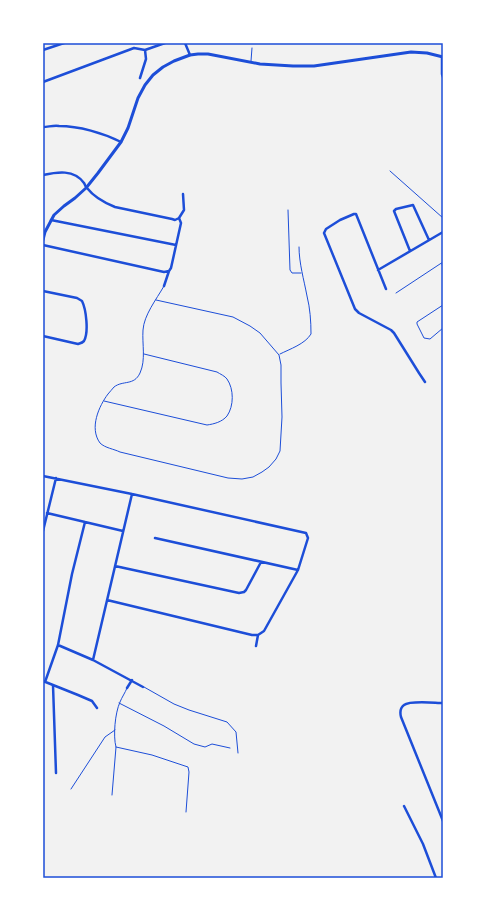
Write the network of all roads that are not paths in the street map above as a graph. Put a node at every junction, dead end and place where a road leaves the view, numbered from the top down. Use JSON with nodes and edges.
{"nodes":[{"id":1,"x":64,"y":43,"type":"edge"},
{"id":2,"x":164,"y":43,"type":"edge"},
{"id":3,"x":185,"y":43,"type":"edge"},
{"id":4,"x":252,"y":48,"type":"dead end"},
{"id":5,"x":43,"y":50,"type":"edge"},
{"id":6,"x":145,"y":50,"type":"junction"},
{"id":7,"x":190,"y":55,"type":"junction"},
{"id":8,"x":442,"y":57,"type":"edge"},
{"id":9,"x":251,"y":62,"type":"junction"},
{"id":10,"x":443,"y":77,"type":"edge"},
{"id":11,"x":140,"y":78,"type":"dead end"},
{"id":12,"x":43,"y":82,"type":"edge"},
{"id":13,"x":43,"y":127,"type":"edge"},
{"id":14,"x":121,"y":142,"type":"junction"},
{"id":15,"x":390,"y":171,"type":"dead end"},
{"id":16,"x":43,"y":175,"type":"edge"},
{"id":17,"x":86,"y":188,"type":"junction"},
{"id":18,"x":183,"y":194,"type":"dead end"},
{"id":19,"x":288,"y":210,"type":"dead end"},
{"id":20,"x":179,"y":218,"type":"junction"},
{"id":21,"x":443,"y":218,"type":"edge"},
{"id":22,"x":51,"y":220,"type":"junction"},
{"id":23,"x":443,"y":232,"type":"edge"},
{"id":24,"x":43,"y":240,"type":"edge"},
{"id":25,"x":429,"y":240,"type":"junction"},
{"id":26,"x":176,"y":244,"type":"junction"},
{"id":27,"x":43,"y":246,"type":"edge"},
{"id":28,"x":299,"y":247,"type":"dead end"},
{"id":29,"x":410,"y":251,"type":"junction"},
{"id":30,"x":442,"y":263,"type":"edge"},
{"id":31,"x":443,"y":268,"type":"edge"},
{"id":32,"x":378,"y":270,"type":"junction"},
{"id":33,"x":169,"y":271,"type":"junction"},
{"id":34,"x":302,"y":274,"type":"junction"},
{"id":35,"x":164,"y":286,"type":"joint"},
{"id":36,"x":386,"y":289,"type":"dead end"},
{"id":37,"x":43,"y":291,"type":"edge"},
{"id":38,"x":396,"y":293,"type":"dead end"},
{"id":39,"x":156,"y":300,"type":"junction"},
{"id":40,"x":443,"y":305,"type":"edge"},
{"id":41,"x":443,"y":328,"type":"edge"},
{"id":42,"x":43,"y":336,"type":"edge"},
{"id":43,"x":144,"y":354,"type":"junction"},
{"id":44,"x":279,"y":355,"type":"junction"},
{"id":45,"x":425,"y":382,"type":"dead end"},
{"id":46,"x":103,"y":401,"type":"junction"},
{"id":47,"x":43,"y":476,"type":"edge"},
{"id":48,"x":56,"y":478,"type":"junction"},
{"id":49,"x":132,"y":494,"type":"junction"},
{"id":50,"x":47,"y":513,"type":"junction"},
{"id":51,"x":85,"y":522,"type":"junction"},
{"id":52,"x":124,"y":531,"type":"junction"},
{"id":53,"x":43,"y":532,"type":"edge"},
{"id":54,"x":155,"y":538,"type":"dead end"},
{"id":55,"x":261,"y":562,"type":"junction"},
{"id":56,"x":115,"y":566,"type":"junction"},
{"id":57,"x":298,"y":570,"type":"junction"},
{"id":58,"x":107,"y":600,"type":"junction"},
{"id":59,"x":258,"y":635,"type":"junction"},
{"id":60,"x":58,"y":645,"type":"junction"},
{"id":61,"x":256,"y":646,"type":"dead end"},
{"id":62,"x":93,"y":660,"type":"junction"},
{"id":63,"x":132,"y":680,"type":"junction"},
{"id":64,"x":44,"y":682,"type":"edge"},
{"id":65,"x":53,"y":685,"type":"junction"},
{"id":66,"x":143,"y":687,"type":"joint"},
{"id":67,"x":127,"y":688,"type":"joint"},
{"id":68,"x":119,"y":703,"type":"junction"},
{"id":69,"x":443,"y":703,"type":"edge"},
{"id":70,"x":97,"y":708,"type":"dead end"},
{"id":71,"x":115,"y":730,"type":"junction"},
{"id":72,"x":116,"y":747,"type":"junction"},
{"id":73,"x":230,"y":748,"type":"dead end"},
{"id":74,"x":238,"y":753,"type":"dead end"},
{"id":75,"x":56,"y":773,"type":"dead end"},
{"id":76,"x":72,"y":789,"type":"dead end"},
{"id":77,"x":112,"y":795,"type":"dead end"},
{"id":78,"x":404,"y":806,"type":"dead end"},
{"id":79,"x":186,"y":812,"type":"dead end"},
{"id":80,"x":443,"y":821,"type":"edge"},
{"id":81,"x":436,"y":878,"type":"edge"}],
"edges":[{"from":1,"to":5,"type":"street"},
{"from":2,"to":6,"type":"street"},
{"from":3,"to":7,"type":"street"},
{"from":4,"to":9,"type":"lane"},
{"from":6,"to":11,"type":"street"},
{"from":6,"to":12,"type":"street"},
{"from":7,"to":9,"type":"street"},
{"from":7,"to":14,"type":"street"},
{"from":8,"to":9,"type":"street"},
{"from":8,"to":10,"type":"street"},
{"from":13,"to":14,"type":"street"},
{"from":14,"to":17,"type":"street"},
{"from":15,"to":21,"type":"lane"},
{"from":16,"to":17,"type":"street"},
{"from":17,"to":20,"type":"street"},
{"from":17,"to":22,"type":"street"},
{"from":18,"to":20,"type":"street"},
{"from":19,"to":34,"type":"lane"},
{"from":20,"to":26,"type":"street"},
{"from":22,"to":24,"type":"street"},
{"from":22,"to":26,"type":"street"},
{"from":23,"to":25,"type":"street"},
{"from":25,"to":29,"type":"street"},
{"from":25,"to":29,"type":"street"},
{"from":26,"to":33,"type":"street"},
{"from":27,"to":33,"type":"street"},
{"from":28,"to":34,"type":"lane"},
{"from":29,"to":32,"type":"street"},
{"from":30,"to":31,"type":"lane"},
{"from":30,"to":38,"type":"lane"},
{"from":32,"to":36,"type":"street"},
{"from":32,"to":45,"type":"street"},
{"from":33,"to":35,"type":"street"},
{"from":34,"to":44,"type":"lane"},
{"from":35,"to":39,"type":"lane"},
{"from":37,"to":42,"type":"street"},
{"from":39,"to":43,"type":"lane"},
{"from":39,"to":44,"type":"lane"},
{"from":40,"to":41,"type":"lane"},
{"from":43,"to":46,"type":"lane"},
{"from":43,"to":46,"type":"lane"},
{"from":44,"to":46,"type":"lane"},
{"from":47,"to":48,"type":"street"},
{"from":48,"to":49,"type":"street"},
{"from":48,"to":50,"type":"street"},
{"from":49,"to":52,"type":"street"},
{"from":49,"to":57,"type":"street"},
{"from":50,"to":51,"type":"street"},
{"from":50,"to":53,"type":"street"},
{"from":51,"to":52,"type":"street"},
{"from":51,"to":60,"type":"street"},
{"from":52,"to":56,"type":"street"},
{"from":54,"to":55,"type":"street"},
{"from":55,"to":56,"type":"street"},
{"from":55,"to":57,"type":"street"},
{"from":56,"to":58,"type":"street"},
{"from":57,"to":59,"type":"street"},
{"from":58,"to":59,"type":"street"},
{"from":58,"to":62,"type":"street"},
{"from":59,"to":61,"type":"street"},
{"from":60,"to":62,"type":"street"},
{"from":60,"to":64,"type":"street"},
{"from":62,"to":63,"type":"street"},
{"from":63,"to":66,"type":"street"},
{"from":63,"to":67,"type":"street"},
{"from":64,"to":65,"type":"street"},
{"from":65,"to":70,"type":"street"},
{"from":65,"to":75,"type":"street"},
{"from":66,"to":74,"type":"lane"},
{"from":67,"to":68,"type":"lane"},
{"from":68,"to":71,"type":"lane"},
{"from":68,"to":73,"type":"lane"},
{"from":69,"to":80,"type":"street"},
{"from":71,"to":72,"type":"lane"},
{"from":71,"to":76,"type":"lane"},
{"from":72,"to":77,"type":"lane"},
{"from":72,"to":79,"type":"lane"},
{"from":78,"to":81,"type":"street"}]}
